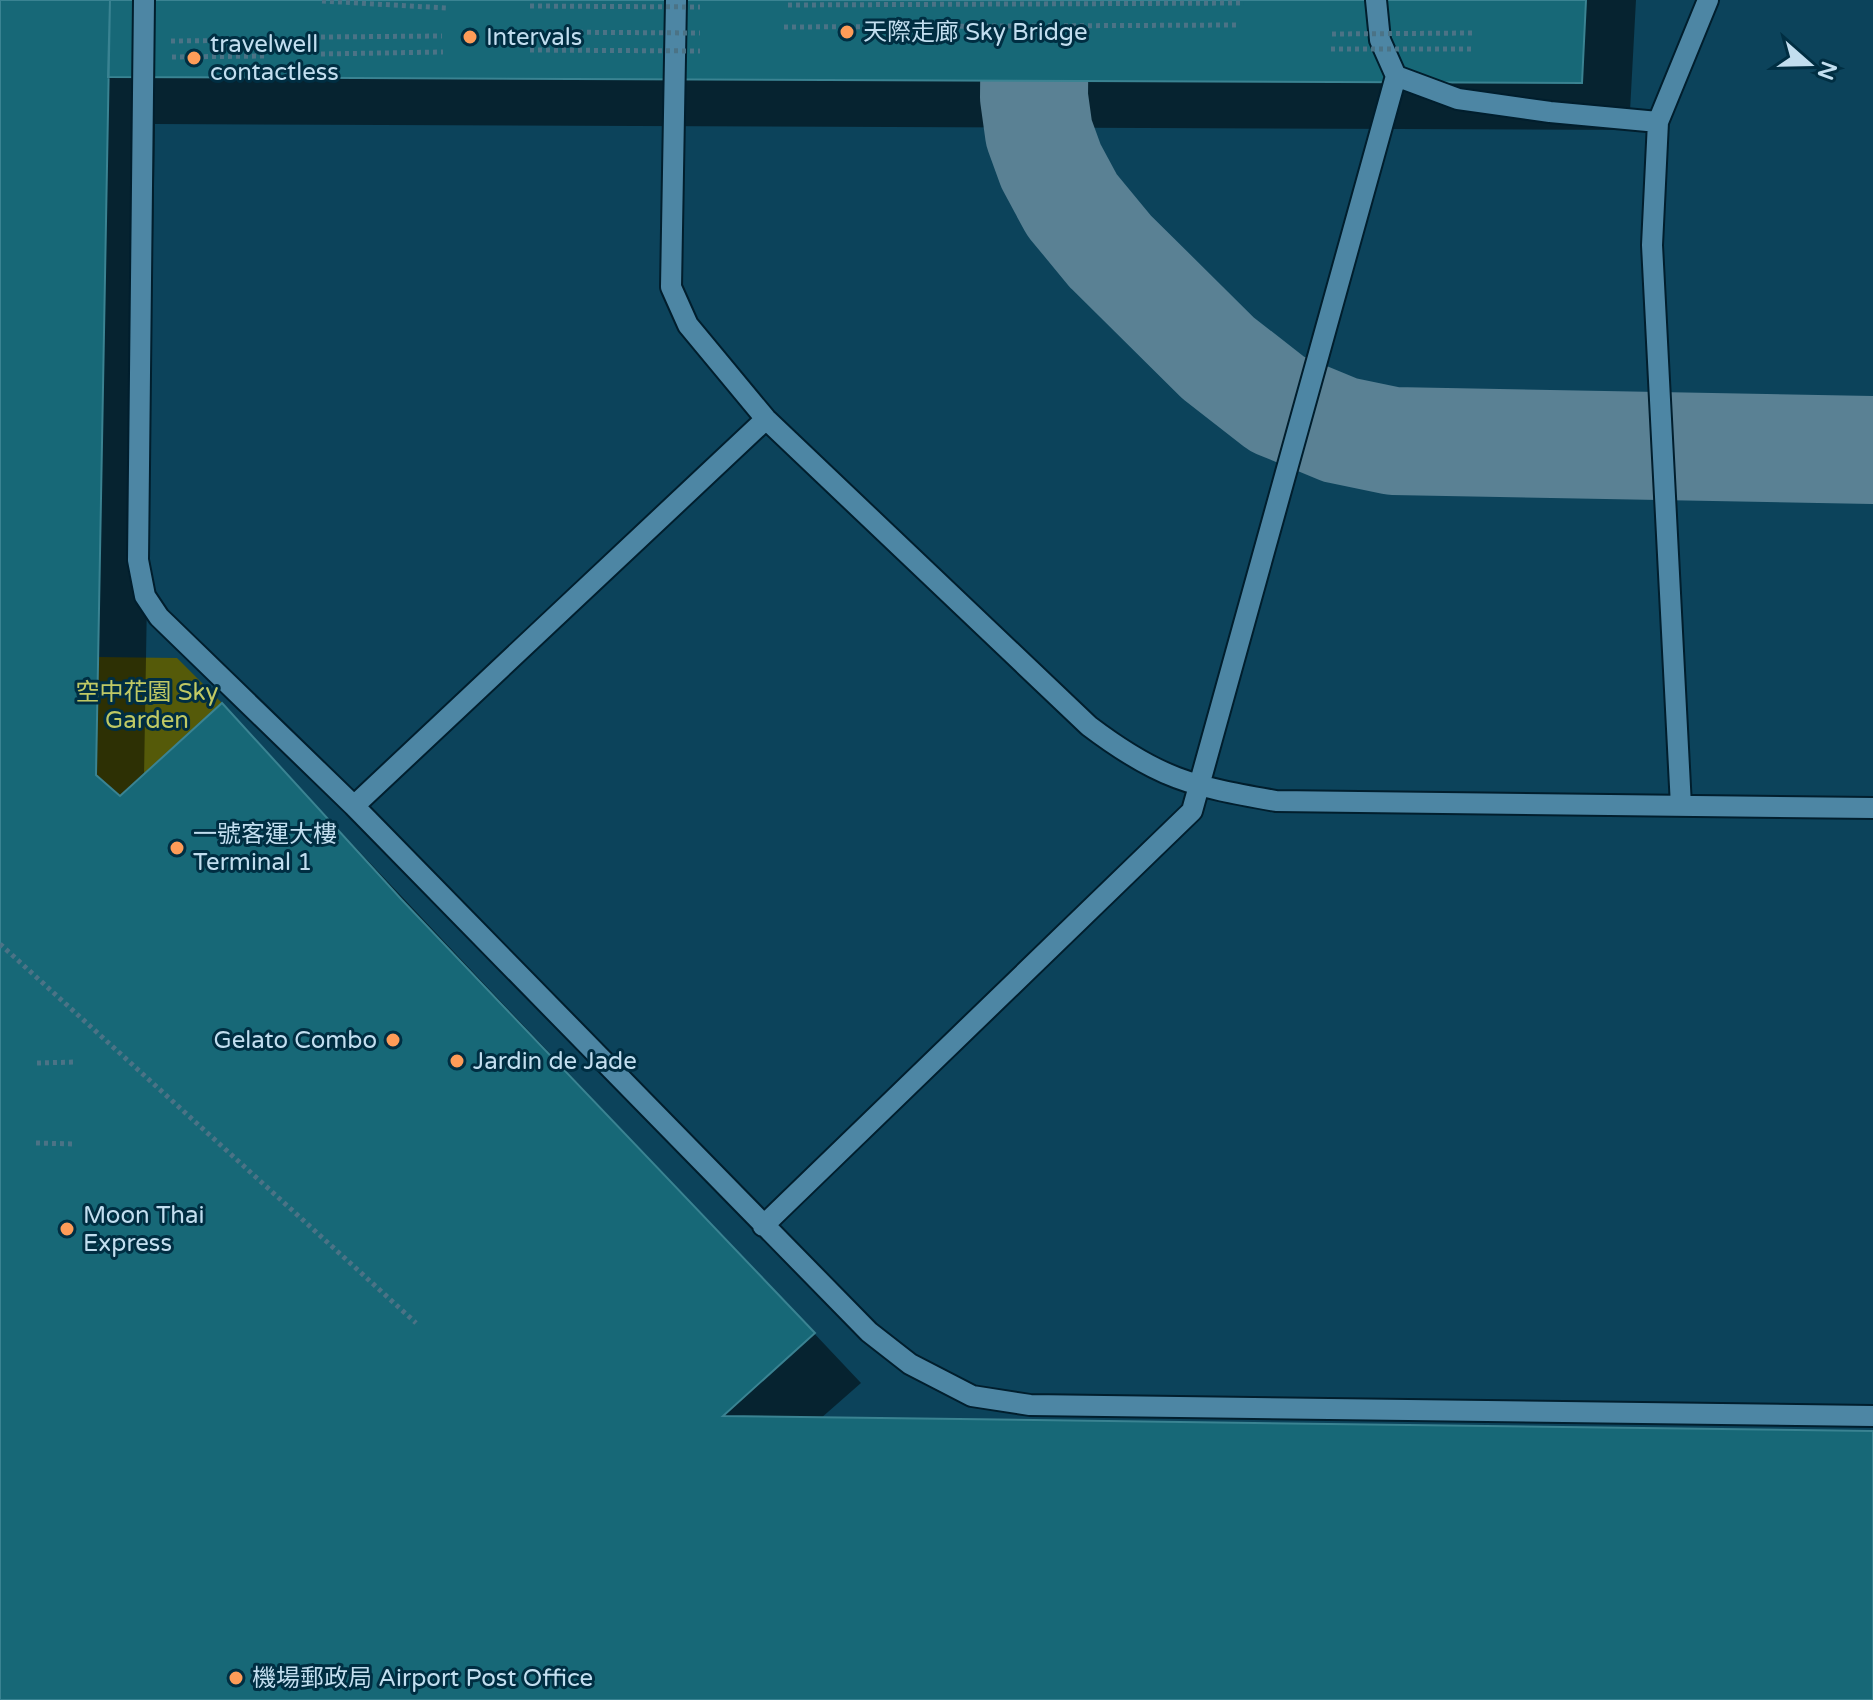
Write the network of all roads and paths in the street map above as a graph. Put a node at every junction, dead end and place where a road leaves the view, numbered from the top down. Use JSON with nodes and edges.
{"nodes":[{"id":1,"x":144,"y":0,"type":"edge"},
{"id":2,"x":676,"y":0,"type":"edge"},
{"id":3,"x":1376,"y":0,"type":"edge"},
{"id":4,"x":1708,"y":0,"type":"edge"},
{"id":5,"x":322,"y":1,"type":"edge"},
{"id":6,"x":1244,"y":3,"type":"dead end"},
{"id":7,"x":788,"y":5,"type":"dead end"},
{"id":8,"x":530,"y":6,"type":"dead end"},
{"id":9,"x":700,"y":7,"type":"dead end"},
{"id":10,"x":446,"y":8,"type":"dead end"},
{"id":11,"x":1240,"y":25,"type":"dead end"},
{"id":12,"x":784,"y":27,"type":"dead end"},
{"id":13,"x":531,"y":32,"type":"dead end"},
{"id":14,"x":700,"y":33,"type":"dead end"},
{"id":15,"x":1473,"y":33,"type":"dead end"},
{"id":16,"x":1332,"y":34,"type":"dead end"},
{"id":17,"x":442,"y":36,"type":"dead end"},
{"id":18,"x":321,"y":37,"type":"dead end"},
{"id":19,"x":267,"y":40,"type":"dead end"},
{"id":20,"x":161,"y":41,"type":"dead end"},
{"id":21,"x":1331,"y":49,"type":"dead end"},
{"id":22,"x":1472,"y":49,"type":"dead end"},
{"id":23,"x":530,"y":50,"type":"dead end"},
{"id":24,"x":700,"y":51,"type":"dead end"},
{"id":25,"x":443,"y":52,"type":"dead end"},
{"id":26,"x":321,"y":54,"type":"dead end"},
{"id":27,"x":267,"y":56,"type":"dead end"},
{"id":28,"x":160,"y":57,"type":"dead end"},
{"id":29,"x":1396,"y":76,"type":"junction"},
{"id":30,"x":1658,"y":122,"type":"junction"},
{"id":31,"x":766,"y":419,"type":"junction"},
{"id":32,"x":1200,"y":788,"type":"junction"},
{"id":33,"x":354,"y":806,"type":"junction"},
{"id":34,"x":1681,"y":806,"type":"junction"},
{"id":35,"x":1873,"y":808,"type":"edge"},
{"id":36,"x":0,"y":944,"type":"edge"},
{"id":37,"x":76,"y":1062,"type":"dead end"},
{"id":38,"x":37,"y":1063,"type":"dead end"},
{"id":39,"x":36,"y":1143,"type":"dead end"},
{"id":40,"x":76,"y":1144,"type":"dead end"},
{"id":41,"x":763,"y":1226,"type":"junction"},
{"id":42,"x":416,"y":1323,"type":"dead end"},
{"id":43,"x":1873,"y":1416,"type":"edge"}],
"edges":[{"from":1,"to":33,"type":"lane"},
{"from":2,"to":31,"type":"lane"},
{"from":3,"to":29,"type":"lane"},
{"from":4,"to":30,"type":"lane"},
{"from":5,"to":10,"type":"path"},
{"from":6,"to":7,"type":"path"},
{"from":8,"to":9,"type":"path","bridge":true},
{"from":11,"to":12,"type":"path"},
{"from":13,"to":14,"type":"path","bridge":true},
{"from":15,"to":16,"type":"path","bridge":true},
{"from":17,"to":18,"type":"path"},
{"from":19,"to":20,"type":"path"},
{"from":21,"to":22,"type":"path","bridge":true},
{"from":23,"to":24,"type":"path","bridge":true},
{"from":25,"to":26,"type":"path"},
{"from":27,"to":28,"type":"path"},
{"from":29,"to":30,"type":"lane"},
{"from":29,"to":32,"type":"lane"},
{"from":30,"to":34,"type":"lane"},
{"from":31,"to":32,"type":"lane"},
{"from":31,"to":33,"type":"lane"},
{"from":32,"to":34,"type":"lane"},
{"from":32,"to":41,"type":"lane"},
{"from":33,"to":41,"type":"lane"},
{"from":34,"to":35,"type":"lane"},
{"from":36,"to":42,"type":"path"},
{"from":37,"to":38,"type":"path"},
{"from":39,"to":40,"type":"path"},
{"from":41,"to":43,"type":"lane"}]}
